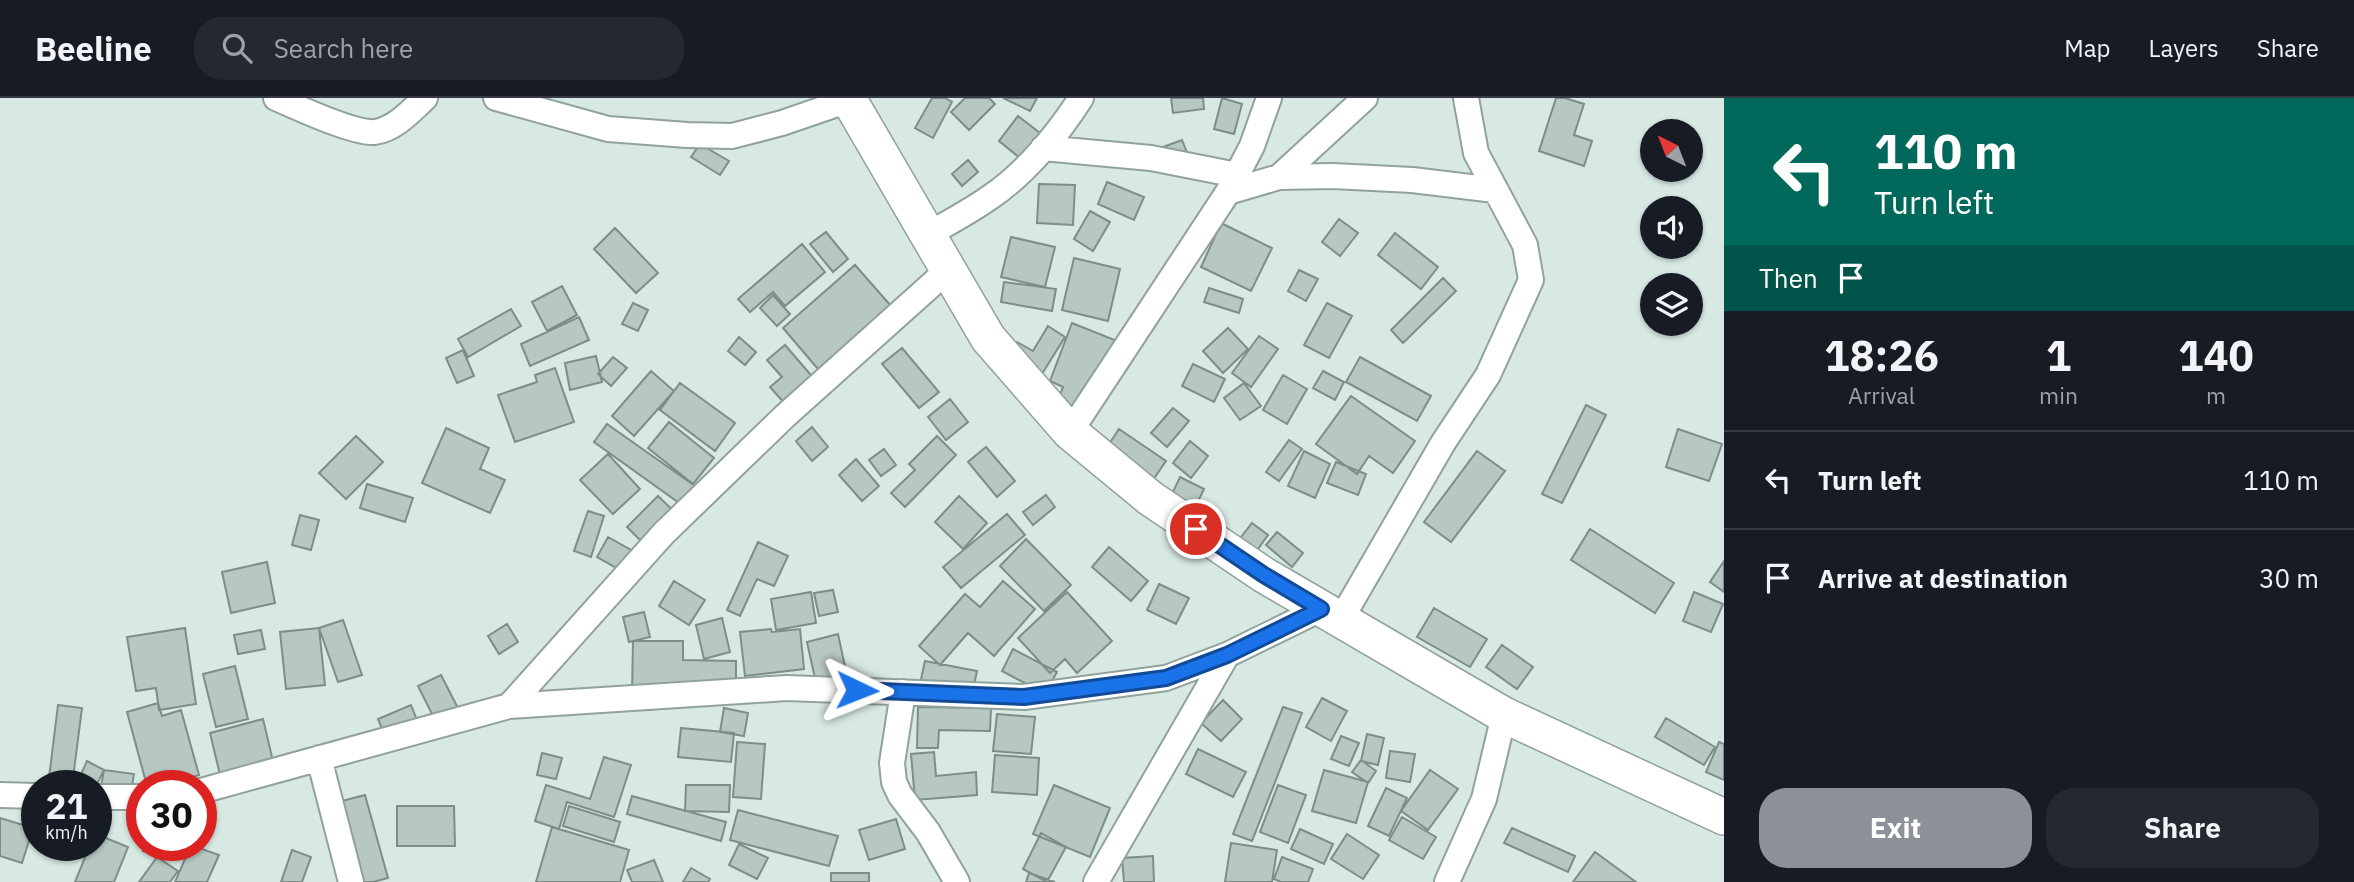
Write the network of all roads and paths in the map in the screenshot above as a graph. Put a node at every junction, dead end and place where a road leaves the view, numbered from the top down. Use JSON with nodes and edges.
{"nodes":[{"id":1,"x":276,"y":98,"type":"edge"},
{"id":2,"x":425,"y":98,"type":"edge"},
{"id":3,"x":496,"y":98,"type":"edge"},
{"id":4,"x":1081,"y":98,"type":"edge"},
{"id":5,"x":1269,"y":98,"type":"edge"},
{"id":6,"x":1365,"y":98,"type":"edge"},
{"id":7,"x":1466,"y":98,"type":"edge"},
{"id":8,"x":849,"y":99,"type":"edge"},
{"id":9,"x":1043,"y":148,"type":"junction"},
{"id":10,"x":1279,"y":177,"type":"junction"},
{"id":11,"x":1233,"y":183,"type":"junction"},
{"id":12,"x":1495,"y":190,"type":"junction"},
{"id":13,"x":927,"y":235,"type":"junction"},
{"id":14,"x":949,"y":269,"type":"junction"},
{"id":15,"x":1070,"y":432,"type":"junction"},
{"id":16,"x":1331,"y":615,"type":"junction"},
{"id":17,"x":1227,"y":655,"type":"junction"},
{"id":18,"x":904,"y":692,"type":"junction"},
{"id":19,"x":509,"y":706,"type":"junction"},
{"id":20,"x":1503,"y":715,"type":"junction"},
{"id":21,"x":319,"y":758,"type":"junction"},
{"id":22,"x":217,"y":787,"type":"edge"},
{"id":23,"x":0,"y":795,"type":"edge"},
{"id":24,"x":21,"y":796,"type":"edge"},
{"id":25,"x":1724,"y":817,"type":"edge"},
{"id":26,"x":351,"y":882,"type":"edge"},
{"id":27,"x":957,"y":882,"type":"edge"},
{"id":28,"x":1096,"y":882,"type":"edge"},
{"id":29,"x":1447,"y":882,"type":"edge"}],
"edges":[{"from":1,"to":2,"type":"street"},
{"from":3,"to":8,"type":"street"},
{"from":4,"to":9,"type":"street"},
{"from":5,"to":11,"type":"street"},
{"from":6,"to":10,"type":"street"},
{"from":7,"to":12,"type":"street"},
{"from":8,"to":13,"type":"main road"},
{"from":9,"to":11,"type":"street"},
{"from":9,"to":13,"type":"street"},
{"from":10,"to":11,"type":"street"},
{"from":10,"to":12,"type":"street"},
{"from":11,"to":15,"type":"street"},
{"from":12,"to":16,"type":"street"},
{"from":13,"to":14,"type":"main road"},
{"from":14,"to":15,"type":"main road"},
{"from":14,"to":19,"type":"street"},
{"from":15,"to":16,"type":"main road"},
{"from":16,"to":17,"type":"street"},
{"from":16,"to":20,"type":"main road"},
{"from":17,"to":18,"type":"street"},
{"from":17,"to":28,"type":"street"},
{"from":18,"to":19,"type":"street"},
{"from":18,"to":27,"type":"street"},
{"from":19,"to":21,"type":"street"},
{"from":20,"to":25,"type":"main road"},
{"from":20,"to":29,"type":"street"},
{"from":21,"to":22,"type":"street"},
{"from":21,"to":26,"type":"street"},
{"from":23,"to":24,"type":"street"}]}
